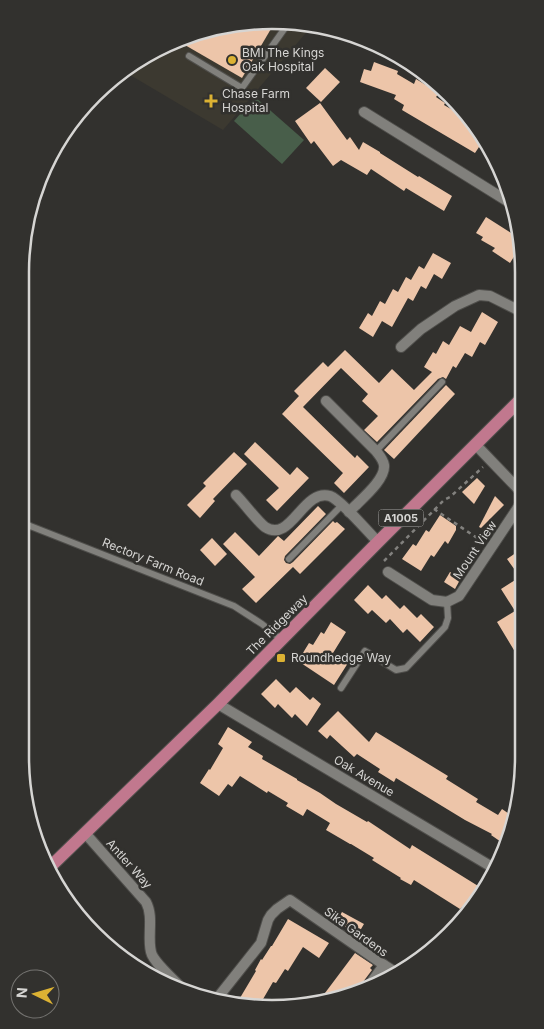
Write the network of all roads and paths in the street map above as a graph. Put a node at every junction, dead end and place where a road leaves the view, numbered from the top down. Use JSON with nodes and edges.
{"nodes":[{"id":1,"x":284,"y":29,"type":"edge"},
{"id":2,"x":189,"y":56,"type":"dead end"},
{"id":3,"x":364,"y":112,"type":"dead end"},
{"id":4,"x":504,"y":199,"type":"edge"},
{"id":5,"x":515,"y":308,"type":"edge"},
{"id":6,"x":401,"y":347,"type":"dead end"},
{"id":7,"x":442,"y":382,"type":"dead end"},
{"id":8,"x":326,"y":402,"type":"dead end"},
{"id":9,"x":515,"y":405,"type":"edge"},
{"id":10,"x":475,"y":444,"type":"junction"},
{"id":11,"x":376,"y":451,"type":"junction"},
{"id":12,"x":490,"y":461,"type":"junction"},
{"id":13,"x":515,"y":486,"type":"edge"},
{"id":14,"x":236,"y":495,"type":"dead end"},
{"id":15,"x":346,"y":508,"type":"junction"},
{"id":16,"x":434,"y":510,"type":"junction"},
{"id":17,"x":515,"y":512,"type":"edge"},
{"id":18,"x":29,"y":526,"type":"edge"},
{"id":19,"x":378,"y":542,"type":"junction"},
{"id":20,"x":491,"y":547,"type":"junction"},
{"id":21,"x":289,"y":559,"type":"dead end"},
{"id":22,"x":384,"y":568,"type":"joint"},
{"id":23,"x":447,"y":602,"type":"junction"},
{"id":24,"x":278,"y":637,"type":"junction"},
{"id":25,"x":341,"y":688,"type":"dead end"},
{"id":26,"x":218,"y":704,"type":"junction"},
{"id":27,"x":85,"y":833,"type":"junction"},
{"id":28,"x":54,"y":864,"type":"edge"},
{"id":29,"x":490,"y":866,"type":"edge"},
{"id":30,"x":384,"y":965,"type":"junction"},
{"id":31,"x":391,"y":969,"type":"edge"},
{"id":32,"x":375,"y":977,"type":"edge"},
{"id":33,"x":174,"y":980,"type":"edge"},
{"id":34,"x":220,"y":995,"type":"edge"}],
"edges":[{"from":1,"to":2,"type":"lane"},
{"from":3,"to":4,"type":"street"},
{"from":5,"to":6,"type":"street"},
{"from":7,"to":11,"type":"lane"},
{"from":8,"to":11,"type":"street"},
{"from":9,"to":10,"type":"main road","name":"The Ridgeway","number":"A1005"},
{"from":10,"to":12,"type":"street"},
{"from":10,"to":19,"type":"main road","name":"The Ridgeway","number":"A1005"},
{"from":11,"to":15,"type":"street"},
{"from":12,"to":13,"type":"street"},
{"from":12,"to":16,"type":"path"},
{"from":14,"to":15,"type":"street"},
{"from":15,"to":19,"type":"street"},
{"from":15,"to":21,"type":"lane"},
{"from":16,"to":20,"type":"path"},
{"from":16,"to":22,"type":"path"},
{"from":17,"to":20,"type":"street","name":"Mount View"},
{"from":18,"to":24,"type":"lane","name":"Rectory Farm Road"},
{"from":19,"to":24,"type":"main road","name":"The Ridgeway","number":"A1005"},
{"from":20,"to":23,"type":"street","name":"Mount View"},
{"from":22,"to":23,"type":"street"},
{"from":23,"to":25,"type":"lane"},
{"from":24,"to":26,"type":"main road","name":"The Ridgeway","number":"A1005"},
{"from":26,"to":27,"type":"main road","name":"The Ridgeway","number":"A1005"},
{"from":26,"to":29,"type":"street","name":"Oak Avenue"},
{"from":27,"to":28,"type":"main road","name":"The Ridgeway","number":"A1005"},
{"from":27,"to":33,"type":"street","name":"Antler Way"},
{"from":30,"to":31,"type":"street"},
{"from":30,"to":32,"type":"street","name":"Sika Gardens"},
{"from":30,"to":34,"type":"street","name":"Sika Gardens"}]}
